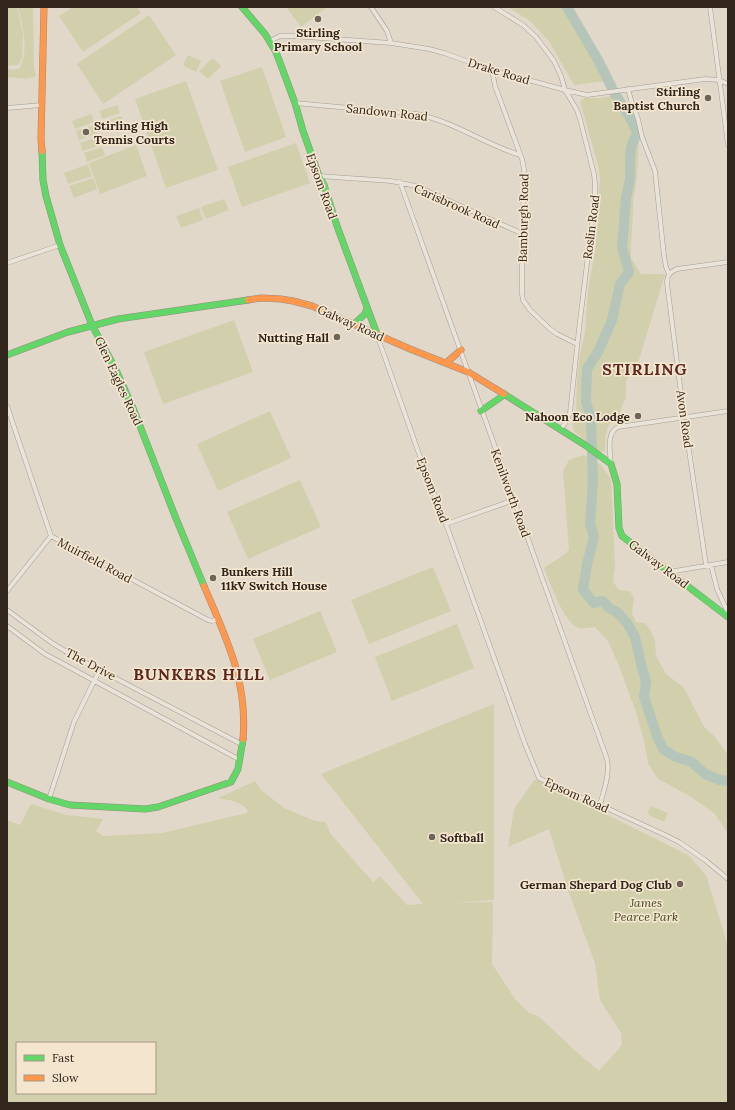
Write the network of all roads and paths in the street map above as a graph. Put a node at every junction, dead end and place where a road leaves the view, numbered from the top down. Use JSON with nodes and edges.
{"nodes":[{"id":1,"x":44,"y":7,"type":"edge"},
{"id":2,"x":242,"y":7,"type":"edge"},
{"id":3,"x":371,"y":7,"type":"edge"},
{"id":4,"x":494,"y":7,"type":"edge"},
{"id":5,"x":710,"y":7,"type":"edge"},
{"id":6,"x":270,"y":41,"type":"junction"},
{"id":7,"x":391,"y":43,"type":"junction"},
{"id":8,"x":492,"y":70,"type":"junction"},
{"id":9,"x":719,"y":80,"type":"junction"},
{"id":10,"x":728,"y":84,"type":"edge"},
{"id":11,"x":628,"y":89,"type":"junction"},
{"id":12,"x":565,"y":90,"type":"junction"},
{"id":13,"x":295,"y":104,"type":"junction"},
{"id":14,"x":42,"y":105,"type":"junction"},
{"id":15,"x":7,"y":108,"type":"edge"},
{"id":16,"x":728,"y":145,"type":"edge"},
{"id":17,"x":520,"y":155,"type":"junction"},
{"id":18,"x":319,"y":176,"type":"junction"},
{"id":19,"x":400,"y":182,"type":"junction"},
{"id":20,"x":523,"y":234,"type":"junction"},
{"id":21,"x":60,"y":245,"type":"junction"},
{"id":22,"x":728,"y":262,"type":"edge"},
{"id":23,"x":7,"y":263,"type":"edge"},
{"id":24,"x":671,"y":272,"type":"junction"},
{"id":25,"x":367,"y":308,"type":"junction"},
{"id":26,"x":354,"y":324,"type":"junction"},
{"id":27,"x":92,"y":325,"type":"junction"},
{"id":28,"x":377,"y":334,"type":"junction"},
{"id":29,"x":577,"y":344,"type":"junction"},
{"id":30,"x":461,"y":350,"type":"junction"},
{"id":31,"x":7,"y":354,"type":"edge"},
{"id":32,"x":446,"y":364,"type":"junction"},
{"id":33,"x":468,"y":372,"type":"junction"},
{"id":34,"x":504,"y":395,"type":"junction"},
{"id":35,"x":7,"y":406,"type":"edge"},
{"id":36,"x":728,"y":410,"type":"edge"},
{"id":37,"x":481,"y":411,"type":"junction"},
{"id":38,"x":684,"y":417,"type":"junction"},
{"id":39,"x":560,"y":430,"type":"junction"},
{"id":40,"x":611,"y":464,"type":"junction"},
{"id":41,"x":514,"y":500,"type":"junction"},
{"id":42,"x":446,"y":524,"type":"junction"},
{"id":43,"x":51,"y":536,"type":"junction"},
{"id":44,"x":728,"y":562,"type":"edge"},
{"id":45,"x":708,"y":565,"type":"junction"},
{"id":46,"x":669,"y":572,"type":"junction"},
{"id":47,"x":7,"y":591,"type":"edge"},
{"id":48,"x":7,"y":610,"type":"edge"},
{"id":49,"x":728,"y":613,"type":"edge"},
{"id":50,"x":728,"y":617,"type":"edge"},
{"id":51,"x":218,"y":619,"type":"junction"},
{"id":52,"x":7,"y":626,"type":"edge"},
{"id":53,"x":100,"y":669,"type":"junction"},
{"id":54,"x":94,"y":681,"type":"junction"},
{"id":55,"x":243,"y":745,"type":"junction"},
{"id":56,"x":240,"y":760,"type":"junction"},
{"id":57,"x":7,"y":782,"type":"edge"},
{"id":58,"x":49,"y":799,"type":"junction"},
{"id":59,"x":600,"y":805,"type":"junction"},
{"id":60,"x":728,"y":879,"type":"edge"}],
"edges":[{"from":1,"to":14,"type":"street","name":"Glen Eagles Road"},
{"from":2,"to":6,"type":"street","name":"Epsom Road"},
{"from":3,"to":7,"type":"street"},
{"from":4,"to":12,"type":"street","name":"Roslin Road"},
{"from":5,"to":9,"type":"street"},
{"from":6,"to":7,"type":"street","name":"Drake Road"},
{"from":6,"to":13,"type":"street","name":"Epsom Road"},
{"from":7,"to":8,"type":"street","name":"Drake Road"},
{"from":8,"to":12,"type":"street","name":"Drake Road"},
{"from":8,"to":17,"type":"street","name":"Bamburgh Road"},
{"from":9,"to":10,"type":"street","name":"Drake Road"},
{"from":9,"to":11,"type":"street","name":"Drake Road"},
{"from":9,"to":16,"type":"street"},
{"from":11,"to":12,"type":"street","name":"Drake Road"},
{"from":11,"to":24,"type":"street","name":"Avon Road"},
{"from":12,"to":29,"type":"street","name":"Roslin Road"},
{"from":13,"to":17,"type":"street","name":"Sandown Road"},
{"from":13,"to":18,"type":"street","name":"Epsom Road"},
{"from":14,"to":15,"type":"street"},
{"from":14,"to":21,"type":"street","name":"Glen Eagles Road"},
{"from":17,"to":20,"type":"street","name":"Bamburgh Road"},
{"from":18,"to":19,"type":"street","name":"Carisbrook Road"},
{"from":18,"to":25,"type":"street","name":"Epsom Road"},
{"from":19,"to":20,"type":"street","name":"Carisbrook Road"},
{"from":19,"to":30,"type":"street","name":"Kenilworth Road"},
{"from":20,"to":29,"type":"street","name":"Bamburgh Road"},
{"from":21,"to":23,"type":"street"},
{"from":21,"to":27,"type":"street","name":"Glen Eagles Road"},
{"from":22,"to":24,"type":"street"},
{"from":24,"to":38,"type":"street","name":"Avon Road"},
{"from":25,"to":26,"type":"street"},
{"from":25,"to":28,"type":"street","name":"Epsom Road"},
{"from":26,"to":27,"type":"street","name":"Galway Road"},
{"from":26,"to":28,"type":"street","name":"Galway Road"},
{"from":27,"to":31,"type":"street","name":"Galway Road"},
{"from":27,"to":51,"type":"street","name":"Glen Eagles Road"},
{"from":28,"to":32,"type":"street","name":"Galway Road"},
{"from":28,"to":42,"type":"street","name":"Epsom Road"},
{"from":29,"to":39,"type":"street","name":"Roslin Road"},
{"from":30,"to":32,"type":"street"},
{"from":30,"to":33,"type":"street","name":"Kenilworth Road"},
{"from":32,"to":33,"type":"street","name":"Galway Road"},
{"from":33,"to":34,"type":"street","name":"Galway Road"},
{"from":33,"to":37,"type":"street","name":"Kenilworth Road"},
{"from":34,"to":37,"type":"street"},
{"from":34,"to":39,"type":"street","name":"Galway Road"},
{"from":35,"to":43,"type":"street","name":"Muirfield Road"},
{"from":36,"to":38,"type":"street"},
{"from":37,"to":41,"type":"street","name":"Kenilworth Road"},
{"from":38,"to":40,"type":"street"},
{"from":38,"to":45,"type":"street","name":"Avon Road"},
{"from":39,"to":40,"type":"street","name":"Galway Road"},
{"from":40,"to":46,"type":"street","name":"Galway Road"},
{"from":41,"to":42,"type":"street"},
{"from":41,"to":59,"type":"street","name":"Kenilworth Road"},
{"from":42,"to":59,"type":"street","name":"Epsom Road"},
{"from":43,"to":47,"type":"street"},
{"from":43,"to":51,"type":"street","name":"Muirfield Road"},
{"from":44,"to":45,"type":"street"},
{"from":45,"to":46,"type":"street"},
{"from":45,"to":49,"type":"street","name":"Avon Road"},
{"from":46,"to":50,"type":"street","name":"Galway Road"},
{"from":48,"to":53,"type":"street","name":"The Drive"},
{"from":51,"to":55,"type":"street","name":"Glen Eagles Road"},
{"from":52,"to":54,"type":"street","name":"The Drive"},
{"from":53,"to":54,"type":"street"},
{"from":53,"to":55,"type":"street","name":"The Drive"},
{"from":54,"to":56,"type":"street","name":"The Drive"},
{"from":54,"to":58,"type":"street"},
{"from":55,"to":56,"type":"street","name":"Glen Eagles Road"},
{"from":56,"to":58,"type":"street","name":"Glen Eagles Road"},
{"from":57,"to":58,"type":"street","name":"Glen Eagles Road"},
{"from":59,"to":60,"type":"street","name":"Epsom Road"}]}
